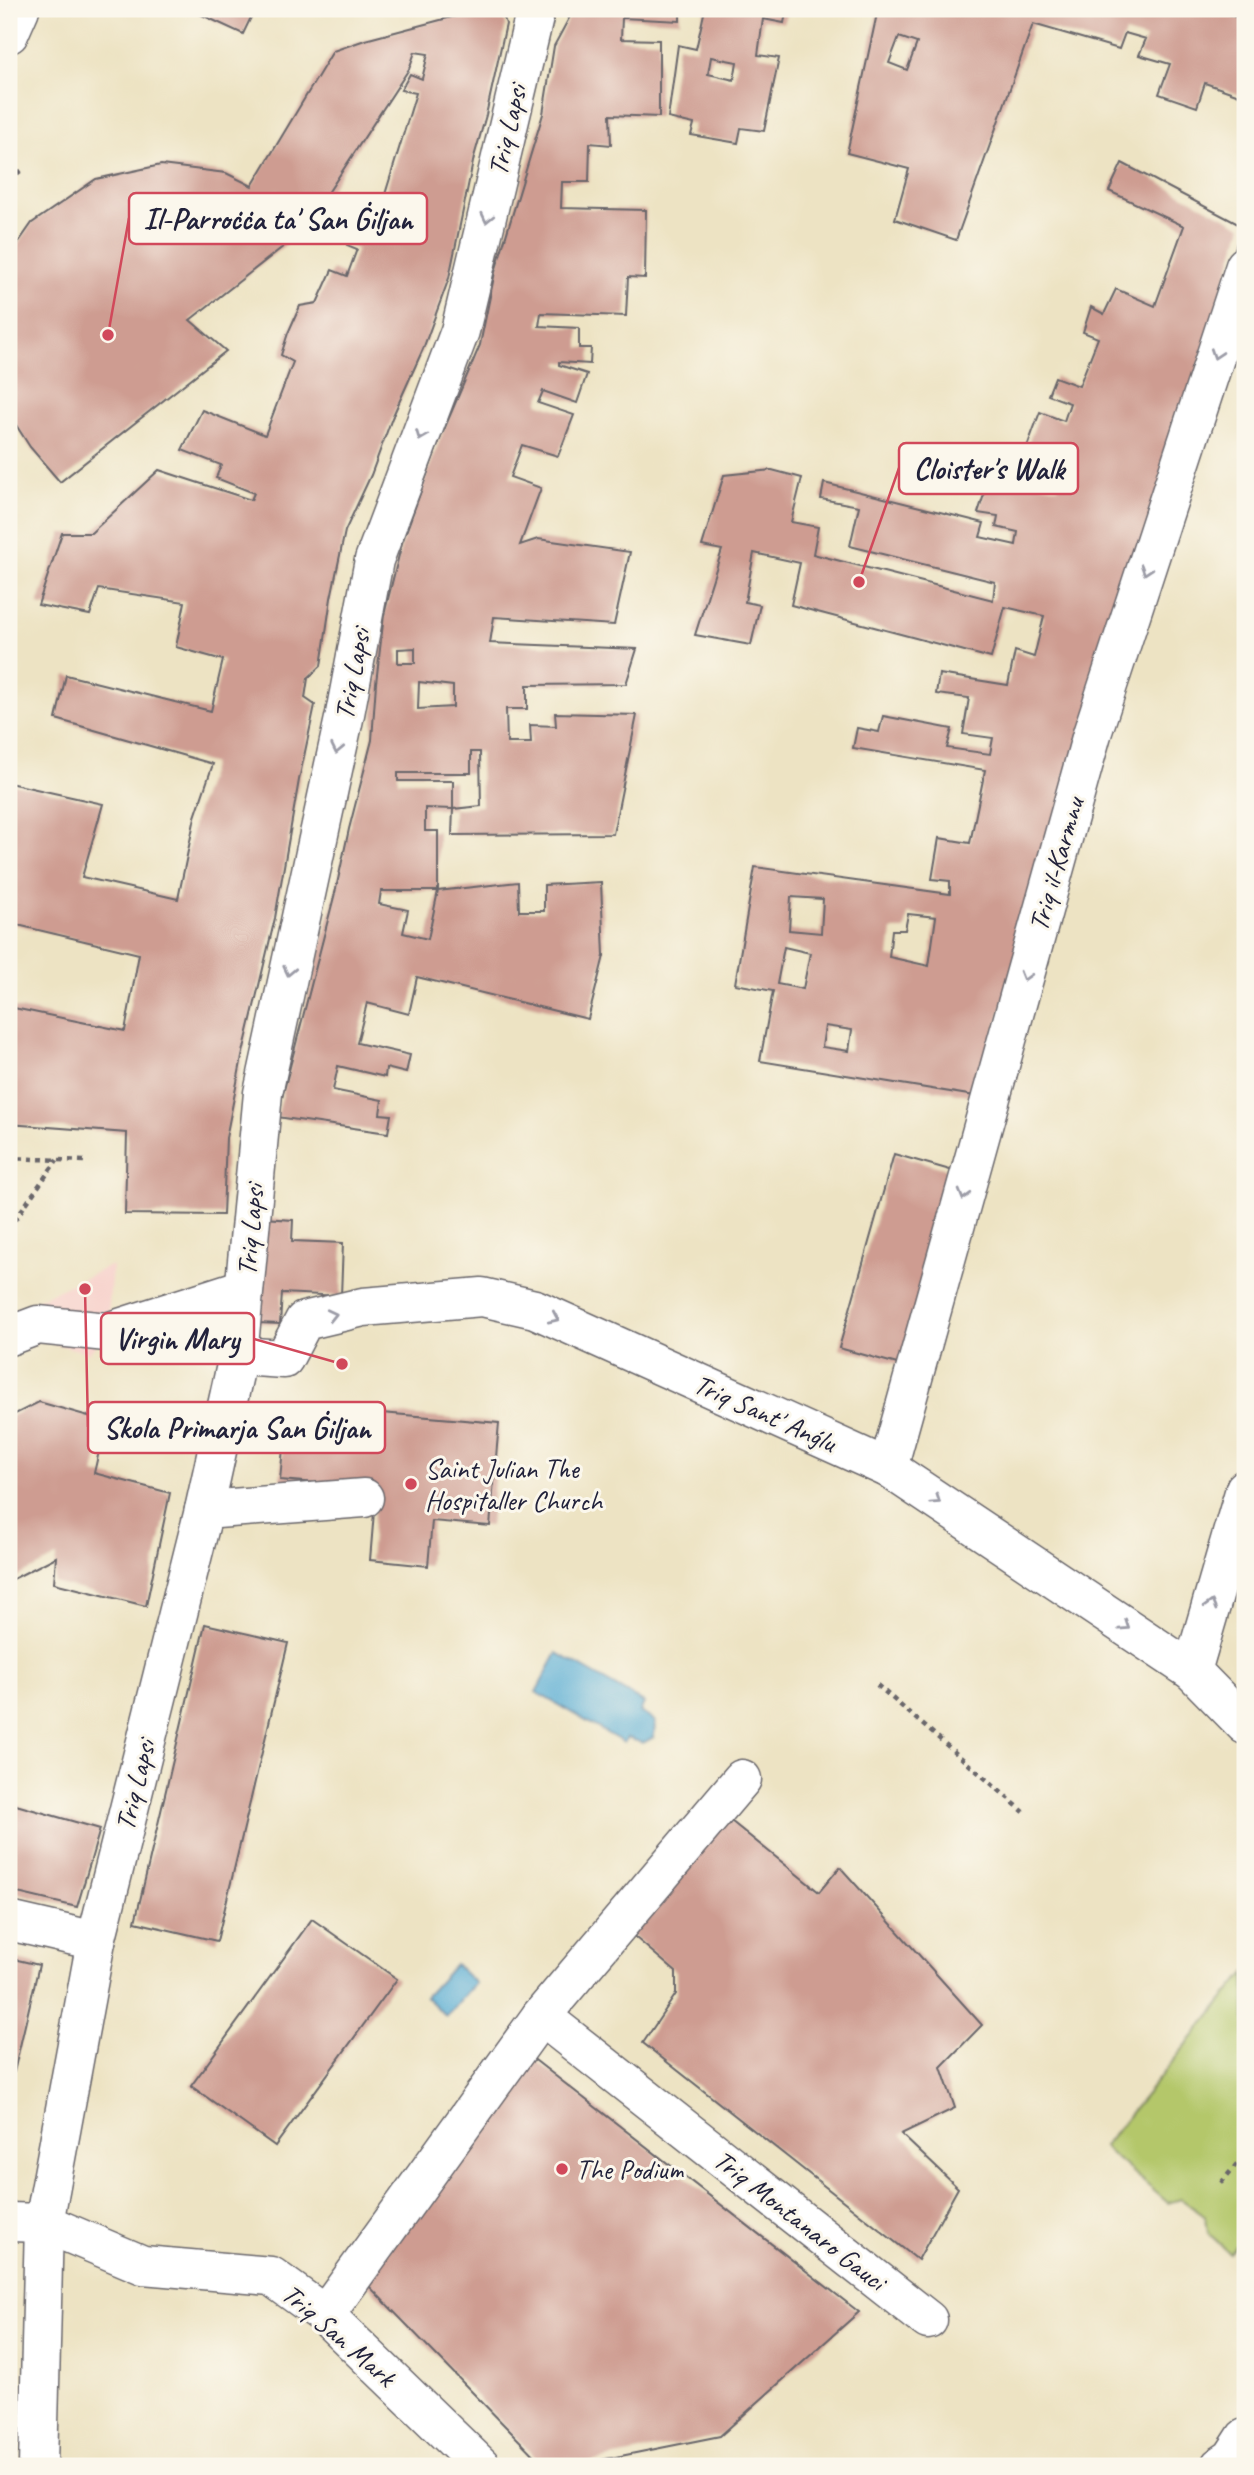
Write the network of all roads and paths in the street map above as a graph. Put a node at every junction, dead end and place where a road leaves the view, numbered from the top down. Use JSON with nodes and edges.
{"nodes":[{"id":1,"x":20,"y":9,"type":"edge"},
{"id":2,"x":536,"y":9,"type":"edge"},
{"id":3,"x":9,"y":34,"type":"edge"},
{"id":4,"x":25,"y":168,"type":"dead end"},
{"id":5,"x":9,"y":179,"type":"edge"},
{"id":6,"x":1245,"y":266,"type":"edge"},
{"id":7,"x":9,"y":1158,"type":"edge"},
{"id":8,"x":57,"y":1160,"type":"junction"},
{"id":9,"x":86,"y":1161,"type":"dead end"},
{"id":10,"x":9,"y":1228,"type":"edge"},
{"id":11,"x":244,"y":1288,"type":"junction"},
{"id":12,"x":9,"y":1336,"type":"edge"},
{"id":13,"x":238,"y":1356,"type":"junction"},
{"id":14,"x":888,"y":1468,"type":"junction"},
{"id":15,"x":1245,"y":1489,"type":"edge"},
{"id":16,"x":364,"y":1498,"type":"dead end"},
{"id":17,"x":204,"y":1510,"type":"junction"},
{"id":18,"x":1192,"y":1671,"type":"junction"},
{"id":19,"x":877,"y":1685,"type":"dead end"},
{"id":20,"x":1245,"y":1726,"type":"edge"},
{"id":21,"x":742,"y":1779,"type":"dead end"},
{"id":22,"x":1024,"y":1812,"type":"dead end"},
{"id":23,"x":9,"y":1921,"type":"edge"},
{"id":24,"x":96,"y":1941,"type":"junction"},
{"id":25,"x":541,"y":2016,"type":"junction"},
{"id":26,"x":1245,"y":2154,"type":"edge"},
{"id":27,"x":1221,"y":2183,"type":"dead end"},
{"id":28,"x":26,"y":2222,"type":"edge"},
{"id":29,"x":325,"y":2315,"type":"junction"},
{"id":30,"x":928,"y":2320,"type":"dead end"},
{"id":31,"x":1245,"y":2438,"type":"edge"},
{"id":32,"x":38,"y":2466,"type":"edge"},
{"id":33,"x":481,"y":2466,"type":"edge"},
{"id":34,"x":1220,"y":2466,"type":"edge"}],
"edges":[{"from":1,"to":3,"type":"street"},
{"from":2,"to":11,"type":"street","name":"Triq Lapsi","one_way":true},
{"from":4,"to":5,"type":"path"},
{"from":6,"to":14,"type":"street","name":"Triq il-Karmnu","one_way":true},
{"from":7,"to":8,"type":"path"},
{"from":8,"to":9,"type":"path"},
{"from":8,"to":10,"type":"path"},
{"from":11,"to":12,"type":"street"},
{"from":11,"to":13,"type":"street","name":"Triq Lapsi"},
{"from":13,"to":14,"type":"street","name":"Triq Sant' Anǵlu","one_way":true},
{"from":13,"to":17,"type":"street","name":"Triq Lapsi"},
{"from":14,"to":18,"type":"street","name":"Triq Sant' Anǵlu","one_way":true},
{"from":18,"to":15,"type":"street","one_way":true},
{"from":16,"to":17,"type":"street"},
{"from":17,"to":24,"type":"street","name":"Triq Lapsi"},
{"from":18,"to":20,"type":"street","name":"Triq Sant' Anǵlu"},
{"from":19,"to":22,"type":"path"},
{"from":21,"to":25,"type":"street"},
{"from":23,"to":24,"type":"street"},
{"from":24,"to":28,"type":"street","name":"Triq Lapsi"},
{"from":25,"to":29,"type":"street"},
{"from":25,"to":30,"type":"street","name":"Triq Montanaro Gauci"},
{"from":26,"to":27,"type":"path"},
{"from":28,"to":29,"type":"street","name":"Triq San Mark"},
{"from":28,"to":32,"type":"street","name":"Triq Lapsi"},
{"from":29,"to":33,"type":"street","name":"Triq San Mark"},
{"from":31,"to":34,"type":"street"}]}
